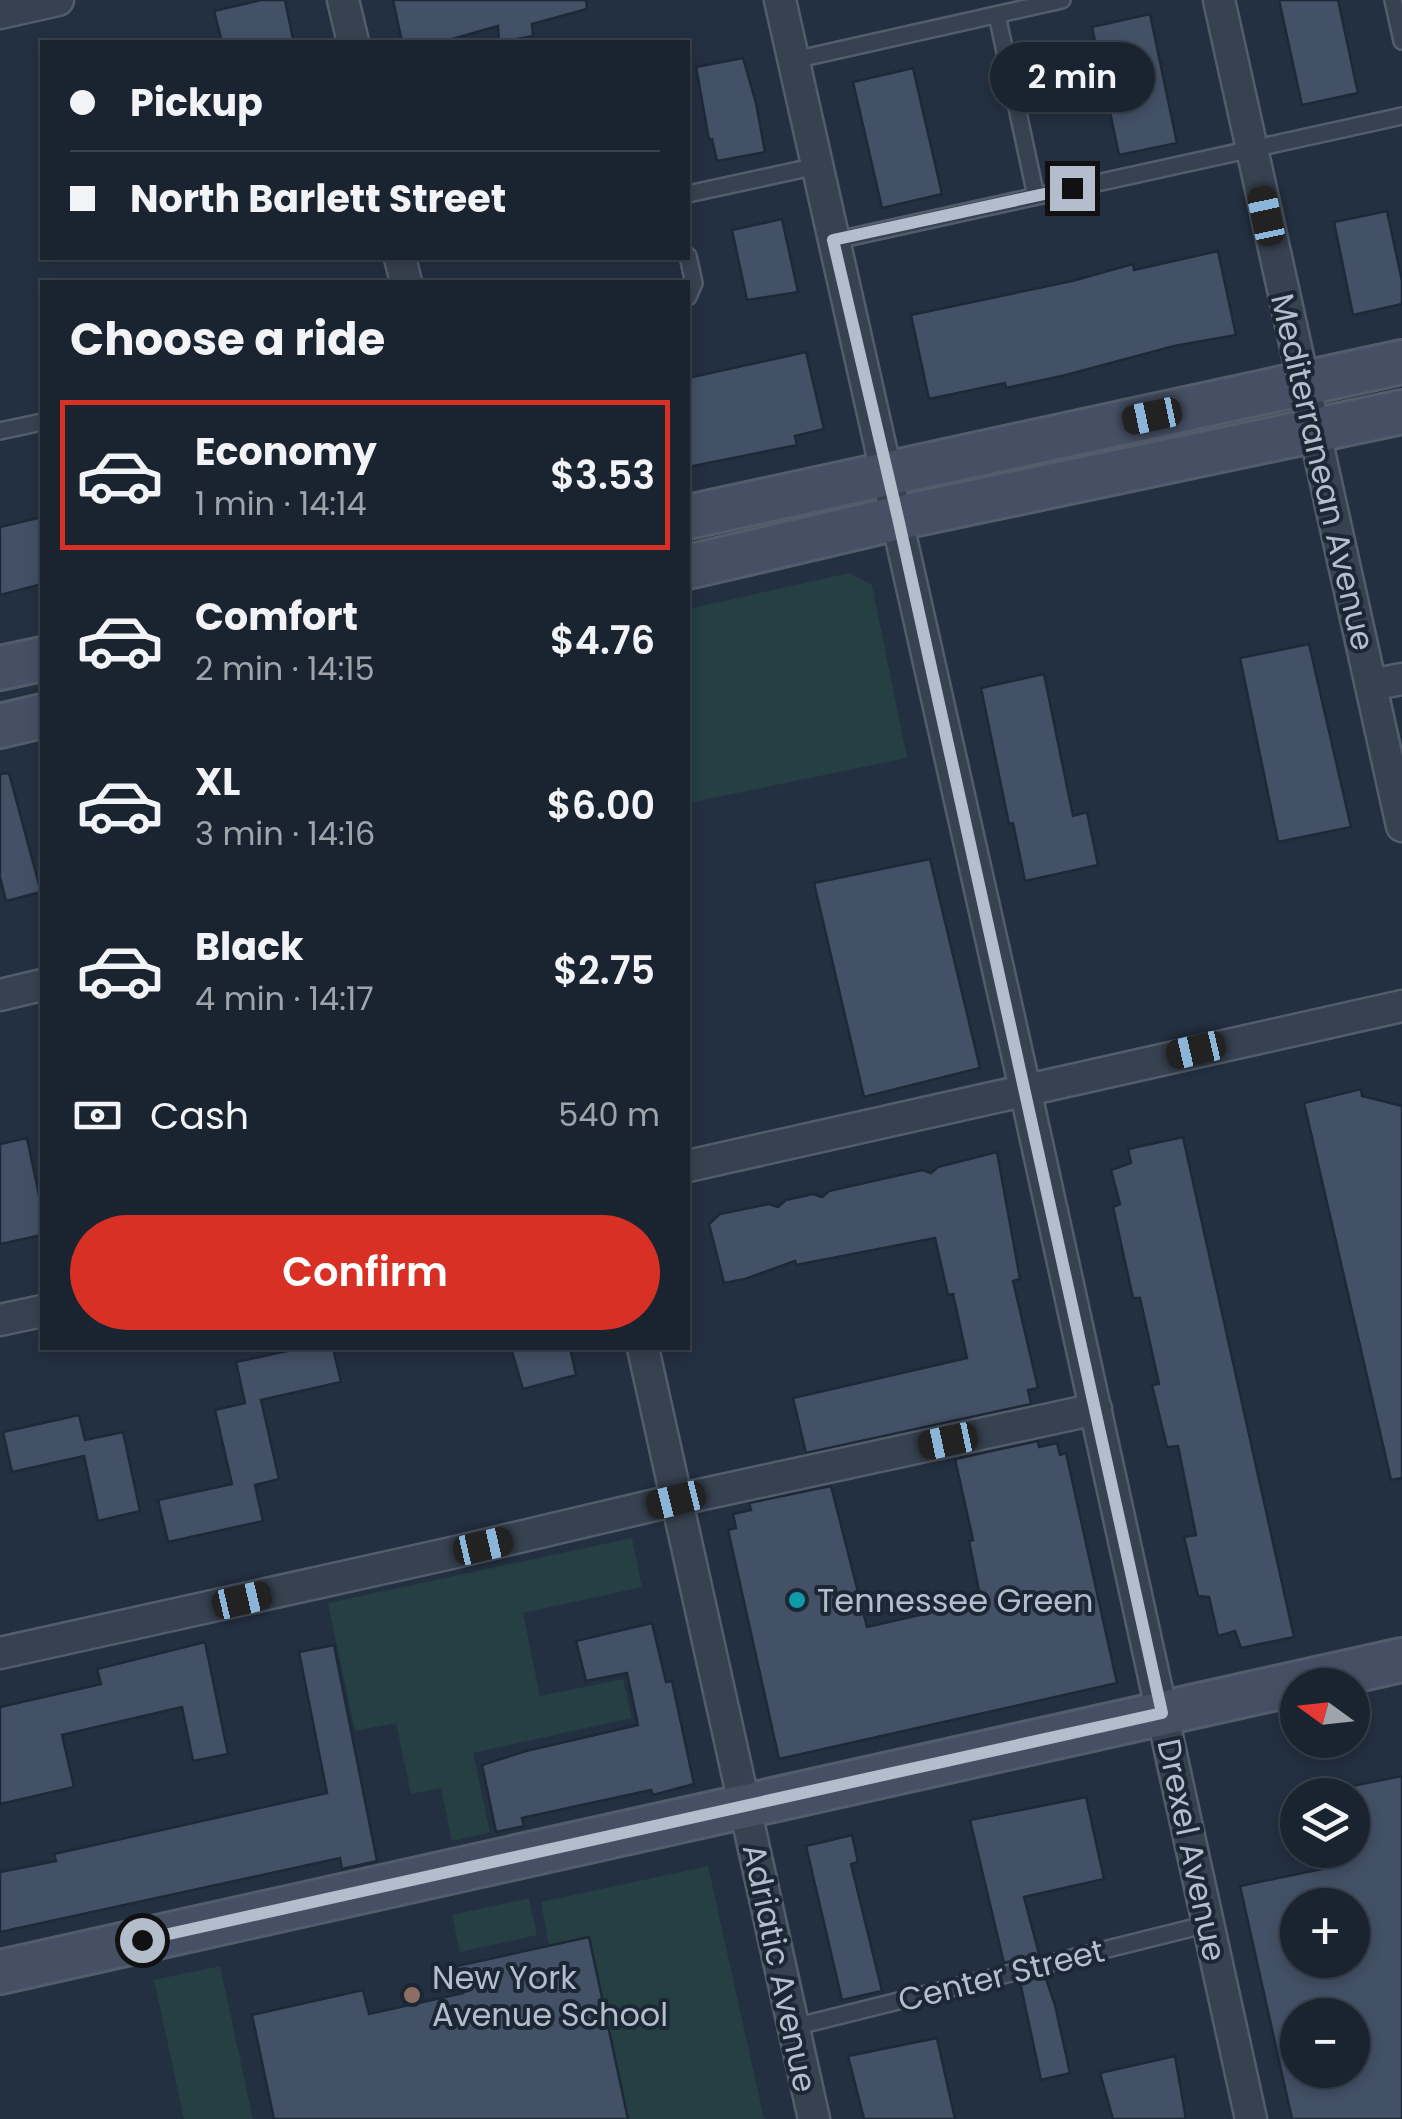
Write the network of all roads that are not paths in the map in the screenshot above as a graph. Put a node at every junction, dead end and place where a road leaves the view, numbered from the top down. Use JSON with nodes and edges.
{"nodes":[{"id":1,"x":58,"y":0,"type":"edge"},
{"id":2,"x":343,"y":0,"type":"edge"},
{"id":3,"x":780,"y":0,"type":"edge"},
{"id":4,"x":1062,"y":0,"type":"edge"},
{"id":5,"x":1219,"y":0,"type":"edge"},
{"id":6,"x":1393,"y":0,"type":"edge"},
{"id":7,"x":0,"y":13,"type":"edge"},
{"id":8,"x":997,"y":15,"type":"junction"},
{"id":9,"x":353,"y":40,"type":"edge"},
{"id":10,"x":1402,"y":42,"type":"edge"},
{"id":11,"x":794,"y":60,"type":"junction"},
{"id":12,"x":1402,"y":116,"type":"edge"},
{"id":13,"x":1252,"y":149,"type":"junction"},
{"id":14,"x":817,"y":166,"type":"junction"},
{"id":15,"x":690,"y":194,"type":"edge"},
{"id":16,"x":1036,"y":196,"type":"junction"},
{"id":17,"x":833,"y":240,"type":"junction"},
{"id":18,"x":689,"y":260,"type":"edge"},
{"id":19,"x":690,"y":292,"type":"edge"},
{"id":20,"x":1402,"y":362,"type":"edge"},
{"id":21,"x":1304,"y":384,"type":"junction"},
{"id":22,"x":1402,"y":412,"type":"edge"},
{"id":23,"x":40,"y":422,"type":"edge"},
{"id":24,"x":0,"y":431,"type":"edge"},
{"id":25,"x":1314,"y":432,"type":"junction"},
{"id":26,"x":886,"y":472,"type":"junction"},
{"id":27,"x":690,"y":517,"type":"edge"},
{"id":28,"x":898,"y":518,"type":"junction"},
{"id":29,"x":690,"y":567,"type":"edge"},
{"id":30,"x":40,"y":658,"type":"edge"},
{"id":31,"x":0,"y":668,"type":"edge"},
{"id":32,"x":1402,"y":679,"type":"edge"},
{"id":33,"x":1370,"y":685,"type":"junction"},
{"id":34,"x":40,"y":716,"type":"edge"},
{"id":35,"x":0,"y":726,"type":"edge"},
{"id":36,"x":1402,"y":826,"type":"edge"},
{"id":37,"x":40,"y":986,"type":"edge"},
{"id":38,"x":0,"y":995,"type":"edge"},
{"id":39,"x":1402,"y":1006,"type":"edge"},
{"id":40,"x":1025,"y":1089,"type":"junction"},
{"id":41,"x":690,"y":1166,"type":"edge"},
{"id":42,"x":40,"y":1311,"type":"edge"},
{"id":43,"x":0,"y":1320,"type":"edge"},
{"id":44,"x":644,"y":1350,"type":"edge"},
{"id":45,"x":1096,"y":1409,"type":"junction"},
{"id":46,"x":676,"y":1500,"type":"junction"},
{"id":47,"x":0,"y":1653,"type":"edge"},
{"id":48,"x":1402,"y":1660,"type":"edge"},
{"id":49,"x":1162,"y":1713,"type":"junction"},
{"id":50,"x":745,"y":1807,"type":"junction"},
{"id":51,"x":1208,"y":1924,"type":"junction"},
{"id":52,"x":0,"y":1972,"type":"edge"},
{"id":53,"x":794,"y":2026,"type":"junction"},
{"id":54,"x":814,"y":2119,"type":"edge"},
{"id":55,"x":1251,"y":2119,"type":"edge"}],
"edges":[{"from":1,"to":7,"type":"street"},
{"from":2,"to":9,"type":"street"},
{"from":3,"to":11,"type":"street","name":"Drexel Avenue"},
{"from":4,"to":8,"type":"lane"},
{"from":5,"to":13,"type":"street","name":"Mediterranean Avenue"},
{"from":6,"to":10,"type":"lane"},
{"from":8,"to":11,"type":"lane"},
{"from":8,"to":16,"type":"lane"},
{"from":11,"to":14,"type":"street","name":"Drexel Avenue"},
{"from":12,"to":13,"type":"lane"},
{"from":13,"to":16,"type":"lane"},
{"from":13,"to":21,"type":"street","name":"Mediterranean Avenue"},
{"from":14,"to":15,"type":"lane"},
{"from":14,"to":17,"type":"street","name":"Drexel Avenue"},
{"from":16,"to":17,"type":"lane"},
{"from":17,"to":26,"type":"street","name":"Drexel Avenue"},
{"from":18,"to":19,"type":"lane"},
{"from":20,"to":21,"type":"street"},
{"from":21,"to":25,"type":"street","name":"Mediterranean Avenue"},
{"from":21,"to":26,"type":"street"},
{"from":22,"to":25,"type":"street"},
{"from":23,"to":24,"type":"lane"},
{"from":25,"to":28,"type":"street"},
{"from":25,"to":33,"type":"street","name":"Mediterranean Avenue"},
{"from":26,"to":27,"type":"street"},
{"from":26,"to":28,"type":"street","name":"Drexel Avenue"},
{"from":28,"to":29,"type":"street"},
{"from":28,"to":40,"type":"street","name":"Drexel Avenue"},
{"from":30,"to":31,"type":"street"},
{"from":32,"to":33,"type":"street"},
{"from":33,"to":36,"type":"street","name":"Mediterranean Avenue"},
{"from":34,"to":35,"type":"street"},
{"from":37,"to":38,"type":"street"},
{"from":39,"to":40,"type":"street"},
{"from":40,"to":41,"type":"street"},
{"from":40,"to":45,"type":"street","name":"Drexel Avenue"},
{"from":42,"to":43,"type":"street"},
{"from":44,"to":46,"type":"street","name":"Adriatic Avenue"},
{"from":45,"to":46,"type":"street"},
{"from":45,"to":49,"type":"street","name":"Drexel Avenue"},
{"from":46,"to":47,"type":"street"},
{"from":46,"to":50,"type":"street","name":"Adriatic Avenue"},
{"from":48,"to":49,"type":"street"},
{"from":49,"to":50,"type":"street"},
{"from":49,"to":51,"type":"street","name":"Drexel Avenue"},
{"from":50,"to":52,"type":"street"},
{"from":50,"to":53,"type":"street","name":"Adriatic Avenue"},
{"from":51,"to":53,"type":"lane","name":"Center Street"},
{"from":51,"to":55,"type":"street","name":"Drexel Avenue"},
{"from":53,"to":54,"type":"street","name":"Adriatic Avenue"}]}
